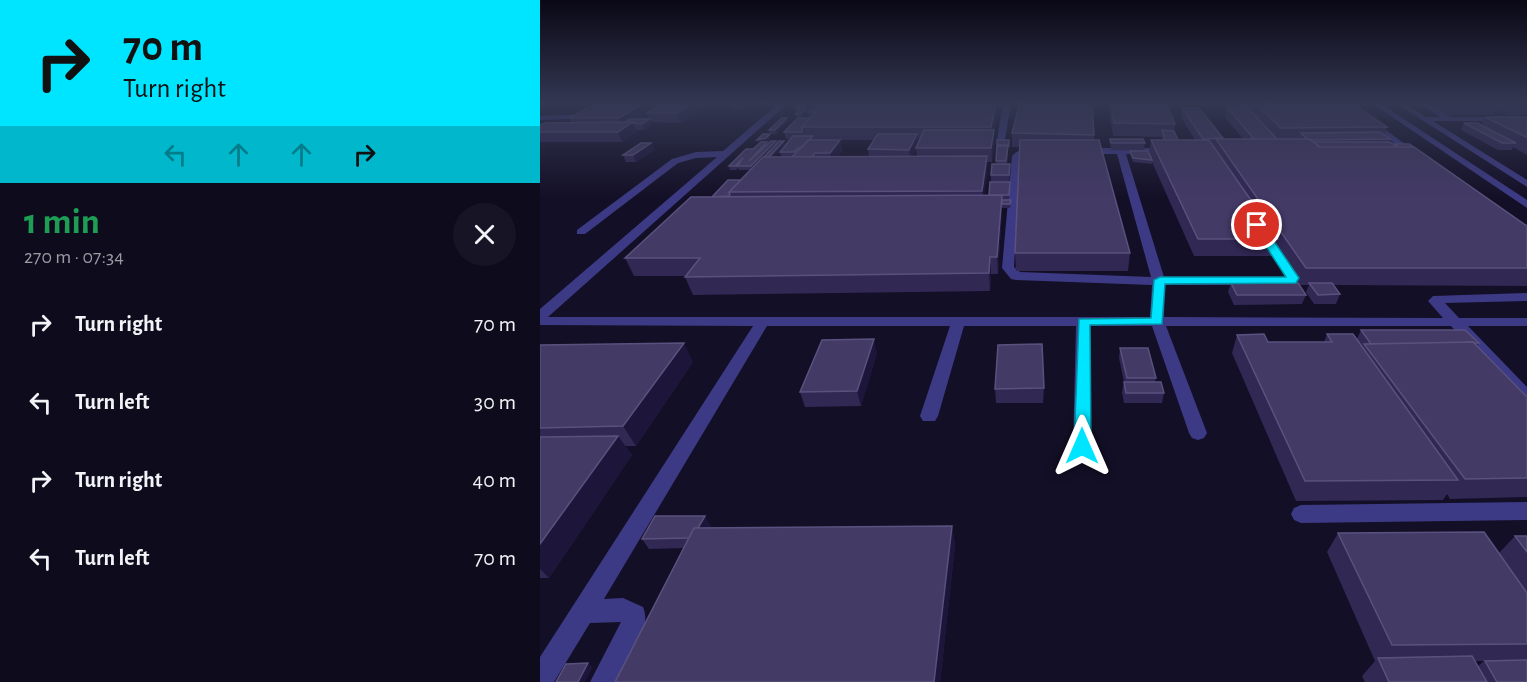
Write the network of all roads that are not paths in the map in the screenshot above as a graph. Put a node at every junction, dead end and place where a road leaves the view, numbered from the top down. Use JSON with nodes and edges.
{"nodes":[{"id":1,"x":748,"y":134,"type":"edge"},
{"id":2,"x":1002,"y":134,"type":"edge"},
{"id":3,"x":1387,"y":134,"type":"edge"},
{"id":4,"x":1420,"y":134,"type":"edge"},
{"id":5,"x":1447,"y":134,"type":"edge"},
{"id":6,"x":1001,"y":140,"type":"edge"},
{"id":7,"x":1401,"y":144,"type":"edge"},
{"id":8,"x":1121,"y":151,"type":"junction"},
{"id":9,"x":1185,"y":151,"type":"edge"},
{"id":10,"x":725,"y":154,"type":"junction"},
{"id":11,"x":1527,"y":184,"type":"edge"},
{"id":12,"x":1527,"y":205,"type":"edge"},
{"id":13,"x":1255,"y":220,"type":"edge"},
{"id":14,"x":581,"y":232,"type":"dead end"},
{"id":15,"x":1160,"y":280,"type":"junction"},
{"id":16,"x":1527,"y":297,"type":"edge"},
{"id":17,"x":540,"y":316,"type":"edge"},
{"id":18,"x":959,"y":320,"type":"junction"},
{"id":19,"x":540,"y":321,"type":"edge"},
{"id":20,"x":763,"y":321,"type":"junction"},
{"id":21,"x":1083,"y":321,"type":"junction"},
{"id":22,"x":1157,"y":321,"type":"junction"},
{"id":23,"x":1455,"y":322,"type":"junction"},
{"id":24,"x":1527,"y":322,"type":"edge"},
{"id":25,"x":1527,"y":397,"type":"edge"},
{"id":26,"x":929,"y":416,"type":"dead end"},
{"id":27,"x":1198,"y":433,"type":"dead end"},
{"id":28,"x":1082,"y":446,"type":"dead end"},
{"id":29,"x":1527,"y":511,"type":"edge"},
{"id":30,"x":1301,"y":514,"type":"dead end"},
{"id":31,"x":583,"y":611,"type":"junction"},
{"id":32,"x":540,"y":681,"type":"edge"},
{"id":33,"x":603,"y":682,"type":"edge"}],
"edges":[{"from":1,"to":10,"type":"street"},
{"from":2,"to":6,"type":"street"},
{"from":3,"to":7,"type":"street"},
{"from":4,"to":12,"type":"street"},
{"from":5,"to":11,"type":"street"},
{"from":8,"to":9,"type":"street"},
{"from":8,"to":15,"type":"street"},
{"from":8,"to":15,"type":"street"},
{"from":10,"to":14,"type":"street"},
{"from":10,"to":17,"type":"street"},
{"from":13,"to":15,"type":"street"},
{"from":15,"to":22,"type":"street"},
{"from":16,"to":23,"type":"street"},
{"from":18,"to":20,"type":"street"},
{"from":18,"to":21,"type":"street"},
{"from":18,"to":26,"type":"street"},
{"from":19,"to":20,"type":"street"},
{"from":20,"to":31,"type":"street"},
{"from":21,"to":22,"type":"street"},
{"from":21,"to":28,"type":"street"},
{"from":22,"to":23,"type":"street"},
{"from":22,"to":27,"type":"street"},
{"from":23,"to":24,"type":"street"},
{"from":23,"to":25,"type":"street"},
{"from":29,"to":30,"type":"street"},
{"from":31,"to":32,"type":"street"},
{"from":31,"to":33,"type":"street"}]}
